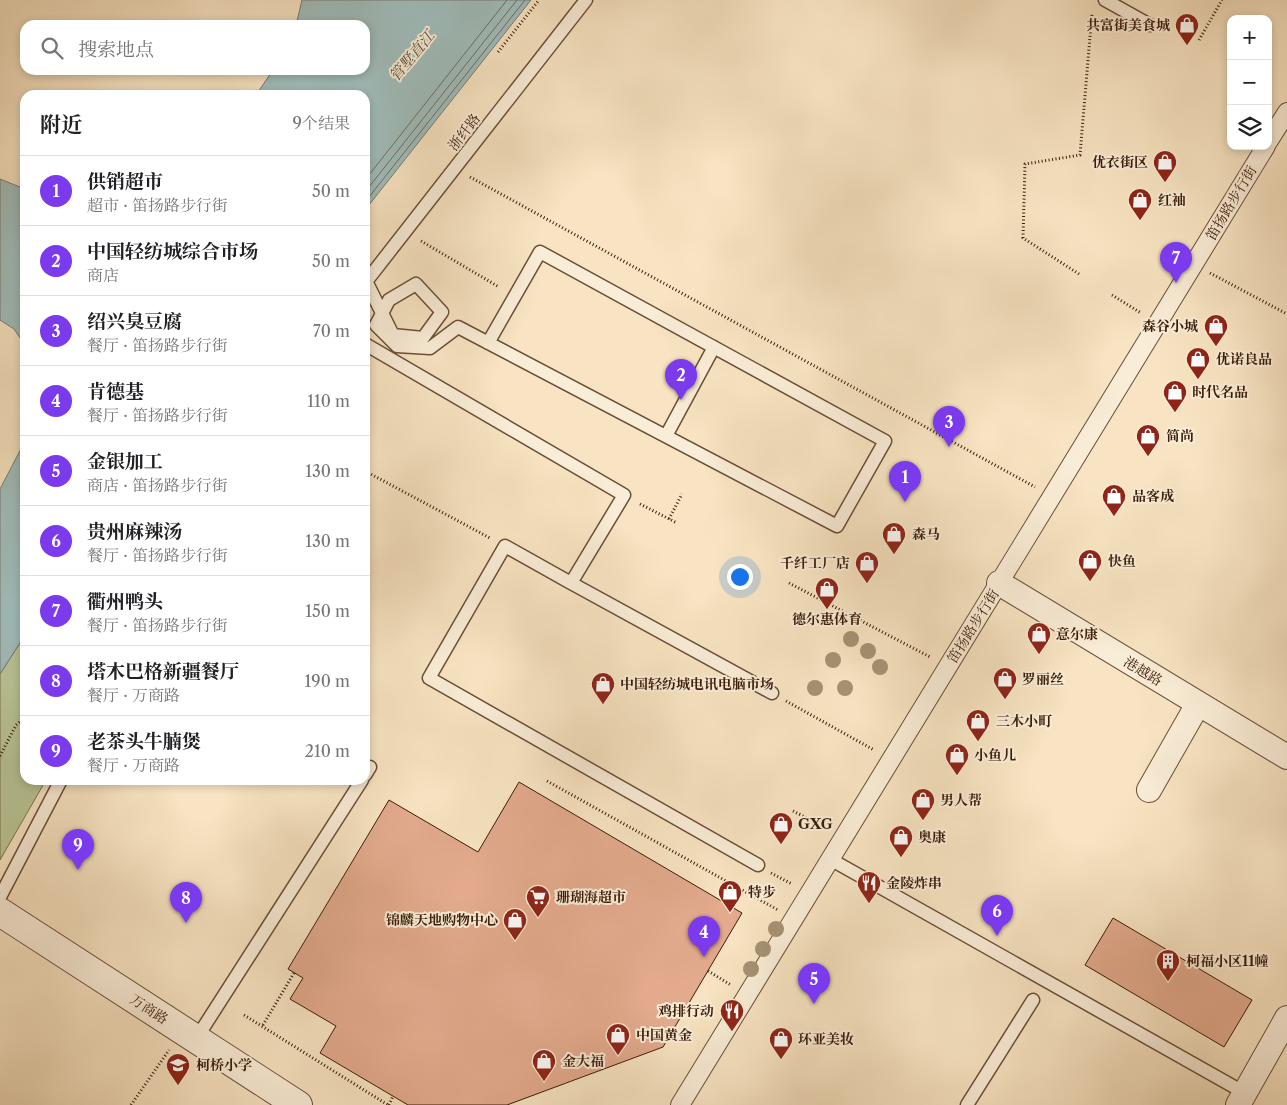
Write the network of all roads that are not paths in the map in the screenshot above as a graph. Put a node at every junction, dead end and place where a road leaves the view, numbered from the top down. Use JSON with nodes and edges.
{"nodes":[{"id":1,"x":586,"y":0,"type":"edge"},
{"id":2,"x":1105,"y":0,"type":"edge"},
{"id":3,"x":1150,"y":25,"type":"dead end"},
{"id":4,"x":1287,"y":112,"type":"edge"},
{"id":5,"x":1272,"y":136,"type":"edge"},
{"id":6,"x":1264,"y":150,"type":"edge"},
{"id":7,"x":370,"y":277,"type":"edge"},
{"id":8,"x":370,"y":289,"type":"edge"},
{"id":9,"x":382,"y":312,"type":"edge"},
{"id":10,"x":382,"y":312,"type":"edge"},
{"id":11,"x":382,"y":312,"type":"edge"},
{"id":12,"x":382,"y":312,"type":"edge"},
{"id":13,"x":488,"y":343,"type":"junction"},
{"id":14,"x":370,"y":347,"type":"edge"},
{"id":15,"x":714,"y":347,"type":"junction"},
{"id":16,"x":666,"y":436,"type":"junction"},
{"id":17,"x":571,"y":583,"type":"junction"},
{"id":18,"x":999,"y":583,"type":"junction"},
{"id":19,"x":772,"y":694,"type":"road end"},
{"id":20,"x":1198,"y":704,"type":"junction"},
{"id":21,"x":1287,"y":757,"type":"edge"},
{"id":22,"x":58,"y":785,"type":"edge"},
{"id":23,"x":359,"y":785,"type":"edge"},
{"id":24,"x":1149,"y":790,"type":"dead end"},
{"id":25,"x":830,"y":859,"type":"junction"},
{"id":26,"x":758,"y":865,"type":"road end"},
{"id":27,"x":0,"y":897,"type":"edge"},
{"id":28,"x":0,"y":912,"type":"edge"},
{"id":29,"x":1033,"y":1000,"type":"dead end"},
{"id":30,"x":1287,"y":1018,"type":"edge"},
{"id":31,"x":189,"y":1035,"type":"junction"},
{"id":32,"x":1242,"y":1099,"type":"edge"},
{"id":33,"x":298,"y":1105,"type":"edge"},
{"id":34,"x":680,"y":1105,"type":"edge"},
{"id":35,"x":967,"y":1105,"type":"edge"}],
"edges":[{"from":1,"to":7,"type":"lane","name":"浙纤路"},
{"from":2,"to":3,"type":"lane"},
{"from":4,"to":5,"type":"street"},
{"from":6,"to":18,"type":"street","name":"笛扬路步行街"},
{"from":8,"to":9,"type":"lane"},
{"from":10,"to":11,"type":"lane"},
{"from":12,"to":13,"type":"lane"},
{"from":13,"to":15,"type":"lane"},
{"from":13,"to":16,"type":"lane"},
{"from":14,"to":17,"type":"lane"},
{"from":15,"to":16,"type":"lane"},
{"from":15,"to":16,"type":"lane"},
{"from":17,"to":19,"type":"lane"},
{"from":17,"to":26,"type":"lane"},
{"from":18,"to":20,"type":"street","name":"港越路"},
{"from":18,"to":25,"type":"street","name":"笛扬路步行街"},
{"from":20,"to":21,"type":"street","name":"港越路"},
{"from":20,"to":24,"type":"street"},
{"from":22,"to":27,"type":"lane"},
{"from":23,"to":31,"type":"lane"},
{"from":25,"to":32,"type":"lane"},
{"from":25,"to":34,"type":"street","name":"笛扬路步行街"},
{"from":28,"to":31,"type":"street","name":"万商路"},
{"from":29,"to":35,"type":"lane"},
{"from":30,"to":32,"type":"street"},
{"from":31,"to":33,"type":"street","name":"万商路"}]}
